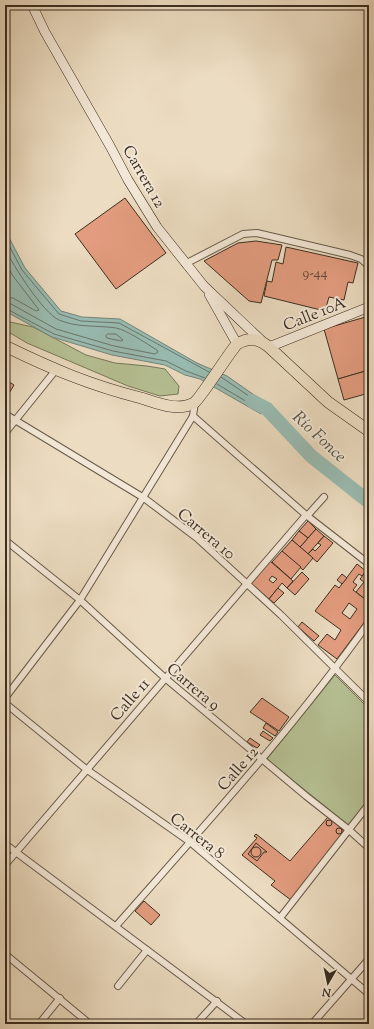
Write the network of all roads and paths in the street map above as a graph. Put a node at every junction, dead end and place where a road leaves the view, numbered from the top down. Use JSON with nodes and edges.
{"nodes":[{"id":1,"x":32,"y":5,"type":"edge"},
{"id":2,"x":185,"y":264,"type":"junction"},
{"id":3,"x":369,"y":266,"type":"edge"},
{"id":4,"x":204,"y":286,"type":"junction"},
{"id":5,"x":369,"y":307,"type":"edge"},
{"id":6,"x":266,"y":344,"type":"junction"},
{"id":7,"x":5,"y":346,"type":"edge"},
{"id":8,"x":234,"y":347,"type":"junction"},
{"id":9,"x":55,"y":371,"type":"junction"},
{"id":10,"x":198,"y":398,"type":"junction"},
{"id":11,"x":5,"y":414,"type":"edge"},
{"id":12,"x":193,"y":416,"type":"junction"},
{"id":13,"x":16,"y":420,"type":"junction"},
{"id":14,"x":369,"y":431,"type":"edge"},
{"id":15,"x":5,"y":433,"type":"edge"},
{"id":16,"x":324,"y":497,"type":"dead end"},
{"id":17,"x":144,"y":498,"type":"junction"},
{"id":18,"x":306,"y":516,"type":"junction"},
{"id":19,"x":5,"y":540,"type":"edge"},
{"id":20,"x":369,"y":564,"type":"edge"},
{"id":21,"x":246,"y":584,"type":"junction"},
{"id":22,"x":80,"y":600,"type":"junction"},
{"id":23,"x":369,"y":622,"type":"edge"},
{"id":24,"x":335,"y":669,"type":"junction"},
{"id":25,"x":165,"y":678,"type":"junction"},
{"id":26,"x":5,"y":698,"type":"edge"},
{"id":27,"x":369,"y":702,"type":"edge"},
{"id":28,"x":5,"y":703,"type":"edge"},
{"id":29,"x":262,"y":759,"type":"junction"},
{"id":30,"x":86,"y":769,"type":"junction"},
{"id":31,"x":369,"y":804,"type":"edge"},
{"id":32,"x":348,"y":829,"type":"junction"},
{"id":33,"x":190,"y":842,"type":"junction"},
{"id":34,"x":5,"y":844,"type":"edge"},
{"id":35,"x":369,"y":848,"type":"edge"},
{"id":36,"x":16,"y":852,"type":"junction"},
{"id":37,"x":5,"y":865,"type":"edge"},
{"id":38,"x":280,"y":918,"type":"junction"},
{"id":39,"x":116,"y":926,"type":"junction"},
{"id":40,"x":147,"y":950,"type":"junction"},
{"id":41,"x":5,"y":954,"type":"edge"},
{"id":42,"x":369,"y":959,"type":"edge"},
{"id":43,"x":352,"y":979,"type":"junction"},
{"id":44,"x":118,"y":986,"type":"dead end"},
{"id":45,"x":369,"y":994,"type":"edge"},
{"id":46,"x":60,"y":998,"type":"junction"},
{"id":47,"x":217,"y":1001,"type":"junction"},
{"id":48,"x":39,"y":1024,"type":"edge"},
{"id":49,"x":90,"y":1024,"type":"edge"},
{"id":50,"x":196,"y":1024,"type":"edge"},
{"id":51,"x":246,"y":1024,"type":"edge"},
{"id":52,"x":312,"y":1024,"type":"edge"}],
"edges":[{"from":1,"to":2,"type":"street","name":"Carrera 12"},
{"from":2,"to":3,"type":"street"},
{"from":2,"to":4,"type":"street","name":"Carrera 12"},
{"from":4,"to":6,"type":"street","name":"Carrera 12"},
{"from":4,"to":8,"type":"street"},
{"from":5,"to":6,"type":"street","name":"Calle 10A"},
{"from":6,"to":8,"type":"highway"},
{"from":6,"to":14,"type":"highway"},
{"from":7,"to":9,"type":"highway"},
{"from":8,"to":10,"type":"highway"},
{"from":9,"to":10,"type":"highway"},
{"from":9,"to":13,"type":"street"},
{"from":10,"to":12,"type":"street"},
{"from":11,"to":13,"type":"street","name":"Carrera 10"},
{"from":12,"to":17,"type":"street"},
{"from":12,"to":18,"type":"street"},
{"from":13,"to":15,"type":"street"},
{"from":13,"to":17,"type":"street","name":"Carrera 10"},
{"from":16,"to":18,"type":"street","name":"Calle 11"},
{"from":17,"to":21,"type":"street","name":"Carrera 10"},
{"from":17,"to":22,"type":"street"},
{"from":18,"to":20,"type":"street"},
{"from":18,"to":21,"type":"street","name":"Calle 11"},
{"from":19,"to":22,"type":"street","name":"Carrera 9"},
{"from":21,"to":24,"type":"street","name":"Carrera 10"},
{"from":21,"to":25,"type":"street","name":"Calle 11"},
{"from":22,"to":25,"type":"street","name":"Carrera 9"},
{"from":22,"to":26,"type":"street"},
{"from":23,"to":24,"type":"street","name":"Calle 12"},
{"from":24,"to":27,"type":"street","name":"Carrera 10"},
{"from":24,"to":29,"type":"street","name":"Calle 12"},
{"from":25,"to":29,"type":"street","name":"Carrera 9"},
{"from":25,"to":30,"type":"street","name":"Calle 11"},
{"from":28,"to":30,"type":"street","name":"Carrera 8"},
{"from":29,"to":32,"type":"street","name":"Carrera 9"},
{"from":29,"to":33,"type":"street","name":"Calle 12"},
{"from":30,"to":33,"type":"street","name":"Carrera 8"},
{"from":30,"to":36,"type":"street","name":"Calle 11"},
{"from":31,"to":32,"type":"street"},
{"from":32,"to":35,"type":"street","name":"Carrera 9"},
{"from":32,"to":38,"type":"street"},
{"from":33,"to":38,"type":"street","name":"Carrera 8"},
{"from":33,"to":39,"type":"street","name":"Calle 12"},
{"from":34,"to":36,"type":"street"},
{"from":36,"to":37,"type":"street","name":"Calle 11"},
{"from":36,"to":39,"type":"street"},
{"from":38,"to":43,"type":"street","name":"Carrera 8"},
{"from":39,"to":40,"type":"street"},
{"from":40,"to":44,"type":"street"},
{"from":40,"to":47,"type":"street"},
{"from":41,"to":46,"type":"street"},
{"from":42,"to":43,"type":"street"},
{"from":43,"to":45,"type":"street","name":"Carrera 8"},
{"from":43,"to":52,"type":"street"},
{"from":46,"to":48,"type":"street"},
{"from":46,"to":49,"type":"street"},
{"from":47,"to":50,"type":"street"},
{"from":47,"to":51,"type":"street"}]}
